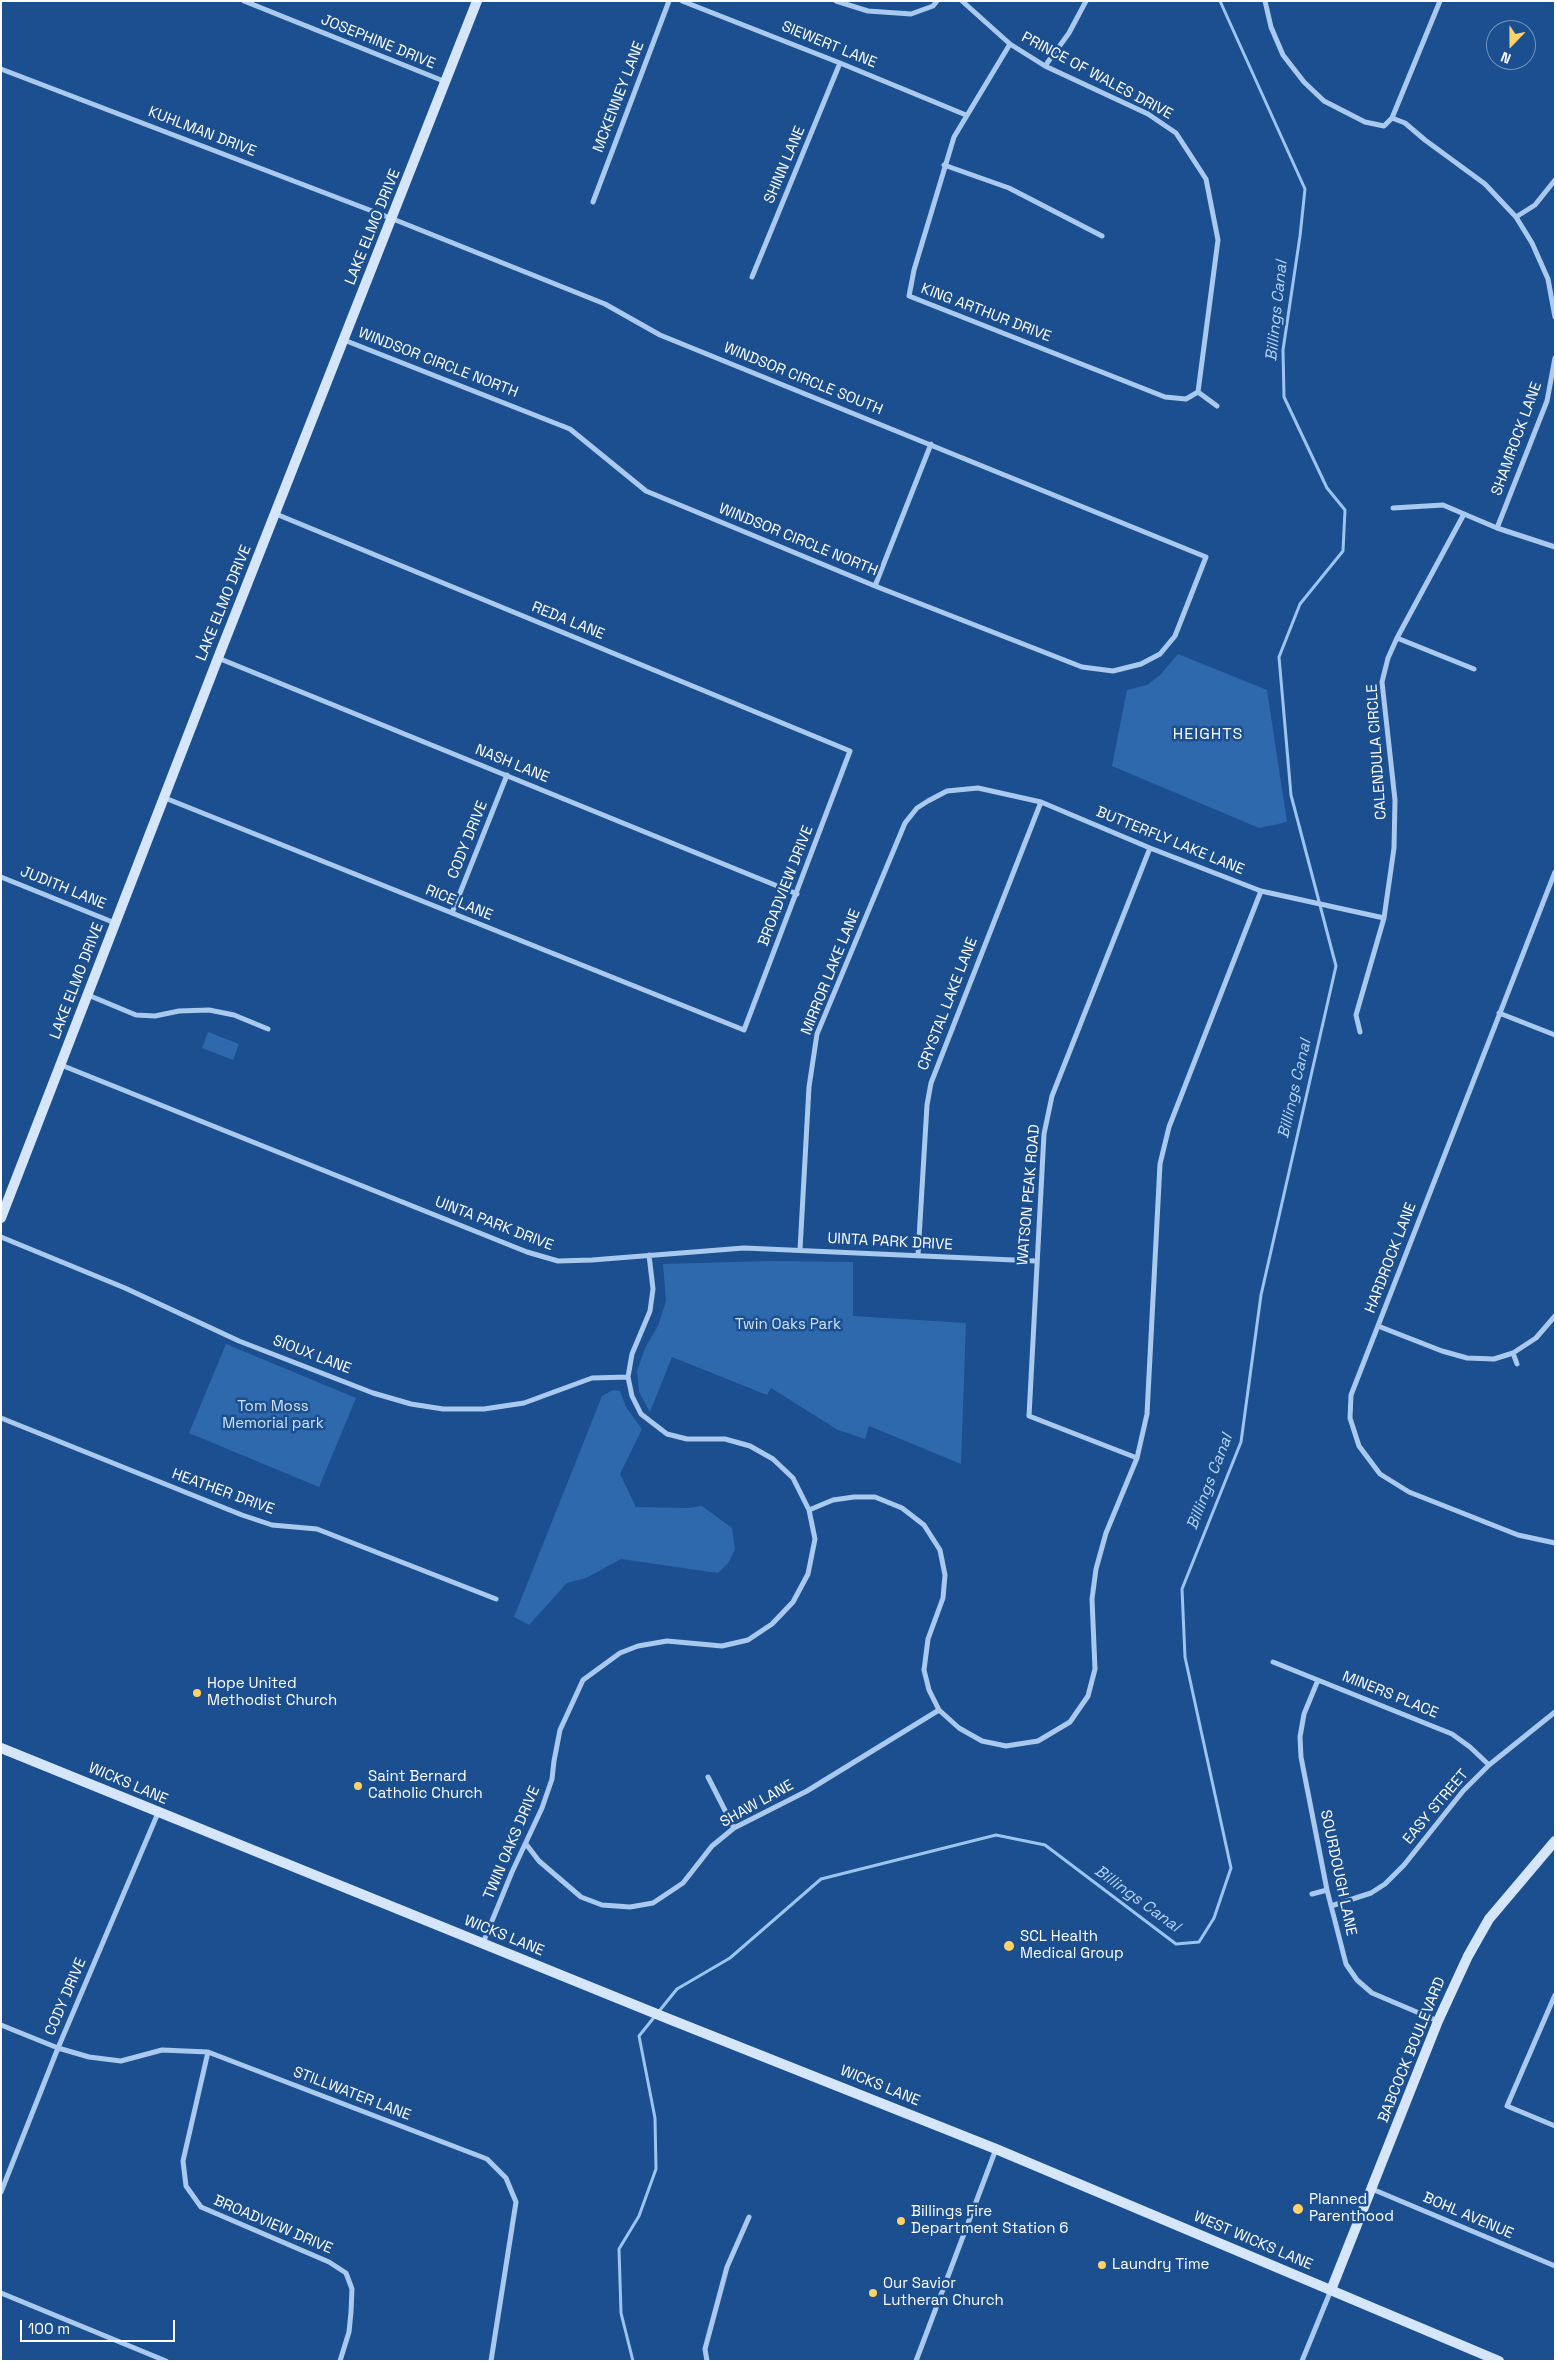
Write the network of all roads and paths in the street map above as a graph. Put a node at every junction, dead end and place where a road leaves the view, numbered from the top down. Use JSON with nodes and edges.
{"nodes":[{"id":1,"x":244,"y":1,"type":"edge"},
{"id":2,"x":477,"y":1,"type":"edge"},
{"id":3,"x":669,"y":1,"type":"edge"},
{"id":4,"x":682,"y":1,"type":"edge"},
{"id":5,"x":836,"y":1,"type":"edge"},
{"id":6,"x":937,"y":1,"type":"edge"},
{"id":7,"x":962,"y":1,"type":"edge"},
{"id":8,"x":1086,"y":1,"type":"edge"},
{"id":9,"x":1265,"y":1,"type":"edge"},
{"id":10,"x":1440,"y":1,"type":"edge"},
{"id":11,"x":1010,"y":44,"type":"junction"},
{"id":12,"x":840,"y":63,"type":"junction"},
{"id":13,"x":1045,"y":66,"type":"junction"},
{"id":14,"x":1,"y":69,"type":"edge"},
{"id":15,"x":446,"y":82,"type":"junction"},
{"id":16,"x":966,"y":115,"type":"junction"},
{"id":17,"x":1392,"y":118,"type":"junction"},
{"id":18,"x":944,"y":165,"type":"junction"},
{"id":19,"x":1555,"y":180,"type":"edge"},
{"id":20,"x":593,"y":202,"type":"dead end"},
{"id":21,"x":1516,"y":217,"type":"junction"},
{"id":22,"x":393,"y":218,"type":"junction"},
{"id":23,"x":1102,"y":236,"type":"dead end"},
{"id":24,"x":752,"y":277,"type":"dead end"},
{"id":25,"x":1555,"y":317,"type":"edge"},
{"id":26,"x":344,"y":340,"type":"junction"},
{"id":27,"x":1555,"y":358,"type":"edge"},
{"id":28,"x":1198,"y":392,"type":"junction"},
{"id":29,"x":1218,"y":406,"type":"dead end"},
{"id":30,"x":932,"y":444,"type":"junction"},
{"id":31,"x":1393,"y":508,"type":"dead end"},
{"id":32,"x":276,"y":514,"type":"junction"},
{"id":33,"x":1464,"y":514,"type":"junction"},
{"id":34,"x":1497,"y":528,"type":"junction"},
{"id":35,"x":1555,"y":547,"type":"edge"},
{"id":36,"x":1206,"y":557,"type":"joint"},
{"id":37,"x":875,"y":586,"type":"junction"},
{"id":38,"x":1397,"y":638,"type":"junction"},
{"id":39,"x":218,"y":658,"type":"junction"},
{"id":40,"x":1474,"y":669,"type":"dead end"},
{"id":41,"x":850,"y":752,"type":"joint"},
{"id":42,"x":507,"y":776,"type":"junction"},
{"id":43,"x":948,"y":791,"type":"joint"},
{"id":44,"x":165,"y":798,"type":"junction"},
{"id":45,"x":1041,"y":802,"type":"junction"},
{"id":46,"x":1150,"y":848,"type":"junction"},
{"id":47,"x":1555,"y":872,"type":"edge"},
{"id":48,"x":1,"y":876,"type":"edge"},
{"id":49,"x":1262,"y":891,"type":"junction"},
{"id":50,"x":797,"y":894,"type":"junction"},
{"id":51,"x":452,"y":913,"type":"junction"},
{"id":52,"x":1384,"y":918,"type":"junction"},
{"id":53,"x":115,"y":923,"type":"junction"},
{"id":54,"x":87,"y":995,"type":"junction"},
{"id":55,"x":1499,"y":1012,"type":"junction"},
{"id":56,"x":268,"y":1029,"type":"dead end"},
{"id":57,"x":744,"y":1030,"type":"joint"},
{"id":58,"x":1360,"y":1032,"type":"dead end"},
{"id":59,"x":1555,"y":1035,"type":"edge"},
{"id":60,"x":61,"y":1065,"type":"junction"},
{"id":61,"x":1,"y":1218,"type":"edge"},
{"id":62,"x":1,"y":1237,"type":"edge"},
{"id":63,"x":800,"y":1250,"type":"junction"},
{"id":64,"x":650,"y":1255,"type":"junction"},
{"id":65,"x":918,"y":1255,"type":"junction"},
{"id":66,"x":1036,"y":1261,"type":"junction"},
{"id":67,"x":1555,"y":1316,"type":"edge"},
{"id":68,"x":1378,"y":1326,"type":"junction"},
{"id":69,"x":1513,"y":1353,"type":"junction"},
{"id":70,"x":1517,"y":1364,"type":"dead end"},
{"id":71,"x":628,"y":1377,"type":"junction"},
{"id":72,"x":1,"y":1418,"type":"edge"},
{"id":73,"x":1137,"y":1458,"type":"junction"},
{"id":74,"x":809,"y":1510,"type":"junction"},
{"id":75,"x":1555,"y":1543,"type":"edge"},
{"id":76,"x":496,"y":1599,"type":"dead end"},
{"id":77,"x":1273,"y":1662,"type":"dead end"},
{"id":78,"x":1318,"y":1680,"type":"junction"},
{"id":79,"x":939,"y":1710,"type":"junction"},
{"id":80,"x":1555,"y":1712,"type":"edge"},
{"id":81,"x":1,"y":1748,"type":"edge"},
{"id":82,"x":1489,"y":1765,"type":"junction"},
{"id":83,"x":708,"y":1778,"type":"dead end"},
{"id":84,"x":158,"y":1813,"type":"junction"},
{"id":85,"x":734,"y":1828,"type":"junction"},
{"id":86,"x":1555,"y":1841,"type":"edge"},
{"id":87,"x":526,"y":1844,"type":"junction"},
{"id":88,"x":1327,"y":1890,"type":"junction"},
{"id":89,"x":1312,"y":1894,"type":"dead end"},
{"id":90,"x":1331,"y":1906,"type":"junction"},
{"id":91,"x":483,"y":1944,"type":"junction"},
{"id":92,"x":1555,"y":1995,"type":"edge"},
{"id":93,"x":1438,"y":2021,"type":"junction"},
{"id":94,"x":1,"y":2025,"type":"edge"},
{"id":95,"x":58,"y":2048,"type":"junction"},
{"id":96,"x":208,"y":2052,"type":"junction"},
{"id":97,"x":1555,"y":2126,"type":"edge"},
{"id":98,"x":996,"y":2149,"type":"junction"},
{"id":99,"x":1372,"y":2189,"type":"junction"},
{"id":100,"x":1,"y":2192,"type":"edge"},
{"id":101,"x":749,"y":2217,"type":"dead end"},
{"id":102,"x":1555,"y":2266,"type":"edge"},
{"id":103,"x":1331,"y":2290,"type":"junction"},
{"id":104,"x":1,"y":2293,"type":"edge"},
{"id":105,"x":166,"y":2361,"type":"edge"},
{"id":106,"x":340,"y":2361,"type":"edge"},
{"id":107,"x":491,"y":2361,"type":"edge"},
{"id":108,"x":706,"y":2361,"type":"edge"},
{"id":109,"x":916,"y":2361,"type":"edge"},
{"id":110,"x":1302,"y":2361,"type":"edge"},
{"id":111,"x":1500,"y":2361,"type":"edge"}],
"edges":[{"from":1,"to":15,"type":"street","name":"JOSEPHINE DRIVE"},
{"from":2,"to":15,"type":"main road","name":"LAKE ELMO DRIVE"},
{"from":3,"to":20,"type":"street","name":"MCKENNEY LANE"},
{"from":4,"to":12,"type":"street","name":"SIEWERT LANE"},
{"from":5,"to":6,"type":"street"},
{"from":7,"to":11,"type":"street","name":"PRINCE OF WALES DRIVE"},
{"from":8,"to":13,"type":"street"},
{"from":9,"to":17,"type":"street"},
{"from":10,"to":17,"type":"street"},
{"from":11,"to":13,"type":"street","name":"PRINCE OF WALES DRIVE"},
{"from":11,"to":16,"type":"street","name":"KING ARTHUR DRIVE"},
{"from":12,"to":16,"type":"street","name":"SIEWERT LANE"},
{"from":12,"to":24,"type":"street","name":"SHINN LANE"},
{"from":13,"to":28,"type":"street","name":"PRINCE OF WALES DRIVE"},
{"from":14,"to":22,"type":"street","name":"KUHLMAN DRIVE"},
{"from":15,"to":22,"type":"main road","name":"LAKE ELMO DRIVE"},
{"from":16,"to":18,"type":"street","name":"KING ARTHUR DRIVE"},
{"from":17,"to":21,"type":"street"},
{"from":18,"to":23,"type":"street"},
{"from":18,"to":28,"type":"street","name":"KING ARTHUR DRIVE"},
{"from":19,"to":21,"type":"street"},
{"from":21,"to":25,"type":"street"},
{"from":22,"to":26,"type":"main road","name":"LAKE ELMO DRIVE"},
{"from":22,"to":30,"type":"street","name":"WINDSOR CIRCLE SOUTH"},
{"from":26,"to":32,"type":"main road","name":"LAKE ELMO DRIVE"},
{"from":26,"to":37,"type":"street","name":"WINDSOR CIRCLE NORTH"},
{"from":27,"to":34,"type":"street","name":"SHAMROCK LANE"},
{"from":28,"to":29,"type":"street"},
{"from":30,"to":36,"type":"street","name":"WINDSOR CIRCLE SOUTH"},
{"from":30,"to":37,"type":"street"},
{"from":31,"to":33,"type":"street"},
{"from":32,"to":39,"type":"main road","name":"LAKE ELMO DRIVE"},
{"from":32,"to":41,"type":"street","name":"REDA LANE"},
{"from":33,"to":34,"type":"street"},
{"from":33,"to":38,"type":"street","name":"CALENDULA CIRCLE"},
{"from":34,"to":35,"type":"street"},
{"from":36,"to":37,"type":"street","name":"WINDSOR CIRCLE NORTH"},
{"from":38,"to":40,"type":"street"},
{"from":38,"to":52,"type":"street","name":"CALENDULA CIRCLE"},
{"from":39,"to":42,"type":"street","name":"NASH LANE"},
{"from":39,"to":44,"type":"main road","name":"LAKE ELMO DRIVE"},
{"from":41,"to":50,"type":"street","name":"BROADVIEW DRIVE"},
{"from":42,"to":50,"type":"street","name":"NASH LANE"},
{"from":42,"to":51,"type":"street","name":"CODY DRIVE"},
{"from":43,"to":45,"type":"street","name":"BUTTERFLY LAKE LANE"},
{"from":43,"to":63,"type":"street","name":"MIRROR LAKE LANE"},
{"from":44,"to":51,"type":"street","name":"RICE LANE"},
{"from":44,"to":53,"type":"main road","name":"LAKE ELMO DRIVE"},
{"from":45,"to":46,"type":"street","name":"BUTTERFLY LAKE LANE"},
{"from":45,"to":65,"type":"street","name":"CRYSTAL LAKE LANE"},
{"from":46,"to":49,"type":"street","name":"BUTTERFLY LAKE LANE"},
{"from":46,"to":66,"type":"street","name":"WATSON PEAK ROAD"},
{"from":47,"to":55,"type":"street","name":"HARDROCK LANE"},
{"from":48,"to":53,"type":"street","name":"JUDITH LANE"},
{"from":49,"to":52,"type":"street","name":"BUTTERFLY LAKE LANE"},
{"from":49,"to":73,"type":"street"},
{"from":50,"to":57,"type":"street","name":"BROADVIEW DRIVE"},
{"from":51,"to":57,"type":"street","name":"RICE LANE"},
{"from":52,"to":58,"type":"street","name":"CALENDULA CIRCLE"},
{"from":53,"to":54,"type":"main road","name":"LAKE ELMO DRIVE"},
{"from":54,"to":56,"type":"street"},
{"from":54,"to":60,"type":"main road","name":"LAKE ELMO DRIVE"},
{"from":55,"to":59,"type":"street"},
{"from":55,"to":68,"type":"street","name":"HARDROCK LANE"},
{"from":60,"to":61,"type":"main road","name":"LAKE ELMO DRIVE"},
{"from":60,"to":64,"type":"street","name":"UINTA PARK DRIVE"},
{"from":62,"to":71,"type":"street","name":"SIOUX LANE"},
{"from":63,"to":64,"type":"street","name":"UINTA PARK DRIVE"},
{"from":63,"to":65,"type":"street","name":"UINTA PARK DRIVE"},
{"from":64,"to":71,"type":"street","name":"TWIN OAKS DRIVE"},
{"from":65,"to":66,"type":"street","name":"UINTA PARK DRIVE"},
{"from":66,"to":73,"type":"street","name":"WATSON PEAK ROAD"},
{"from":67,"to":69,"type":"street"},
{"from":68,"to":69,"type":"street"},
{"from":68,"to":75,"type":"street","name":"HARDROCK LANE"},
{"from":69,"to":70,"type":"street"},
{"from":71,"to":74,"type":"street","name":"TWIN OAKS DRIVE"},
{"from":72,"to":76,"type":"street","name":"HEATHER DRIVE"},
{"from":73,"to":79,"type":"street"},
{"from":74,"to":79,"type":"street"},
{"from":74,"to":87,"type":"street","name":"TWIN OAKS DRIVE"},
{"from":77,"to":78,"type":"street","name":"MINERS PLACE"},
{"from":78,"to":82,"type":"street","name":"MINERS PLACE"},
{"from":78,"to":88,"type":"street","name":"SOURDOUGH LANE"},
{"from":79,"to":85,"type":"street","name":"SHAW LANE"},
{"from":80,"to":82,"type":"street","name":"EASY STREET"},
{"from":81,"to":84,"type":"main road","name":"WICKS LANE"},
{"from":82,"to":90,"type":"street","name":"EASY STREET"},
{"from":83,"to":85,"type":"street"},
{"from":84,"to":91,"type":"main road","name":"WICKS LANE"},
{"from":84,"to":95,"type":"street","name":"CODY DRIVE"},
{"from":85,"to":87,"type":"street","name":"SHAW LANE"},
{"from":86,"to":93,"type":"main road","name":"BABCOCK BOULEVARD"},
{"from":87,"to":91,"type":"street","name":"TWIN OAKS DRIVE"},
{"from":88,"to":89,"type":"street"},
{"from":88,"to":90,"type":"street","name":"SOURDOUGH LANE"},
{"from":90,"to":93,"type":"street","name":"SOURDOUGH LANE"},
{"from":91,"to":98,"type":"main road","name":"WICKS LANE"},
{"from":92,"to":97,"type":"street"},
{"from":93,"to":99,"type":"main road","name":"BABCOCK BOULEVARD"},
{"from":94,"to":95,"type":"street","name":"STILLWATER LANE"},
{"from":95,"to":96,"type":"street","name":"STILLWATER LANE"},
{"from":95,"to":100,"type":"street","name":"CODY DRIVE"},
{"from":96,"to":106,"type":"street","name":"BROADVIEW DRIVE"},
{"from":96,"to":107,"type":"street","name":"STILLWATER LANE"},
{"from":98,"to":103,"type":"main road","name":"WEST WICKS LANE"},
{"from":98,"to":109,"type":"street"},
{"from":99,"to":102,"type":"street","name":"BOHL AVENUE"},
{"from":99,"to":103,"type":"main road","name":"BABCOCK BOULEVARD"},
{"from":101,"to":108,"type":"street"},
{"from":103,"to":110,"type":"street"},
{"from":103,"to":111,"type":"main road","name":"WEST WICKS LANE"},
{"from":104,"to":105,"type":"street"}]}
